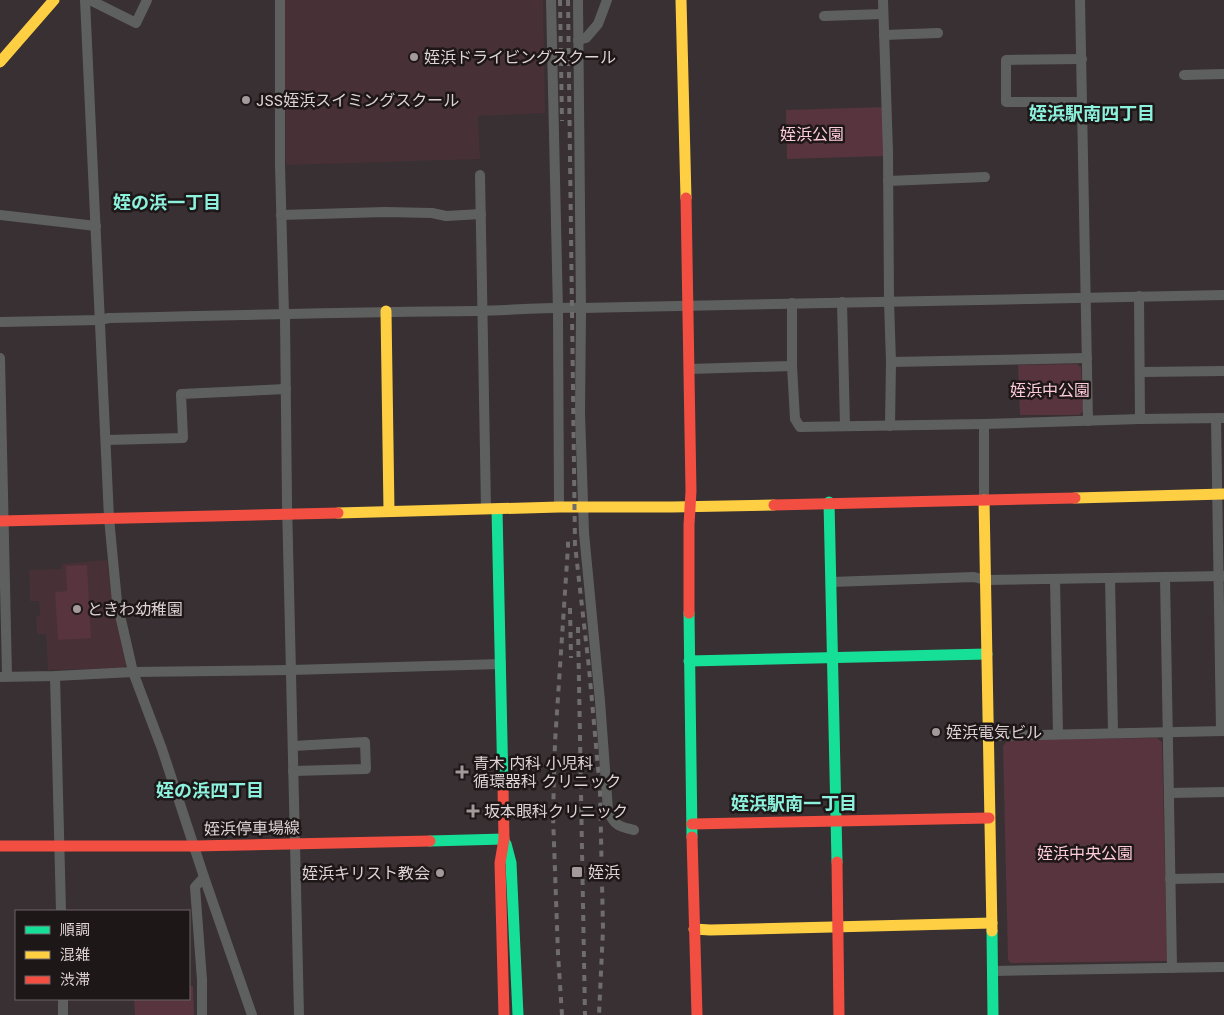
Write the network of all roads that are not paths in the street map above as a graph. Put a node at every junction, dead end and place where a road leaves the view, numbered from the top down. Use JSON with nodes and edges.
{"nodes":[{"id":1,"x":54,"y":0,"type":"edge"},
{"id":2,"x":85,"y":0,"type":"edge"},
{"id":3,"x":90,"y":0,"type":"edge"},
{"id":4,"x":146,"y":0,"type":"edge"},
{"id":5,"x":280,"y":0,"type":"edge"},
{"id":6,"x":551,"y":0,"type":"edge"},
{"id":7,"x":578,"y":0,"type":"edge"},
{"id":8,"x":607,"y":0,"type":"edge"},
{"id":9,"x":681,"y":0,"type":"edge"},
{"id":10,"x":883,"y":0,"type":"edge"},
{"id":11,"x":1080,"y":0,"type":"edge"},
{"id":12,"x":883,"y":14,"type":"junction"},
{"id":13,"x":824,"y":16,"type":"dead end"},
{"id":14,"x":938,"y":33,"type":"dead end"},
{"id":15,"x":884,"y":35,"type":"junction"},
{"id":16,"x":578,"y":40,"type":"junction"},
{"id":17,"x":1082,"y":60,"type":"junction"},
{"id":18,"x":0,"y":62,"type":"edge"},
{"id":19,"x":1224,"y":74,"type":"edge"},
{"id":20,"x":1184,"y":75,"type":"dead end"},
{"id":21,"x":1082,"y":102,"type":"junction"},
{"id":22,"x":480,"y":175,"type":"dead end"},
{"id":23,"x":985,"y":177,"type":"dead end"},
{"id":24,"x":888,"y":181,"type":"junction"},
{"id":25,"x":481,"y":214,"type":"junction"},
{"id":26,"x":0,"y":215,"type":"edge"},
{"id":27,"x":281,"y":215,"type":"junction"},
{"id":28,"x":96,"y":226,"type":"junction"},
{"id":29,"x":1224,"y":295,"type":"edge"},
{"id":30,"x":1138,"y":296,"type":"junction"},
{"id":31,"x":1086,"y":298,"type":"junction"},
{"id":32,"x":889,"y":301,"type":"junction"},
{"id":33,"x":842,"y":302,"type":"junction"},
{"id":34,"x":792,"y":303,"type":"junction"},
{"id":35,"x":688,"y":305,"type":"junction"},
{"id":36,"x":557,"y":307,"type":"junction"},
{"id":37,"x":581,"y":308,"type":"junction"},
{"id":38,"x":482,"y":310,"type":"junction"},
{"id":39,"x":386,"y":311,"type":"junction"},
{"id":40,"x":284,"y":314,"type":"junction"},
{"id":41,"x":100,"y":320,"type":"junction"},
{"id":42,"x":0,"y":322,"type":"edge"},
{"id":43,"x":0,"y":358,"type":"edge"},
{"id":44,"x":1087,"y":358,"type":"junction"},
{"id":45,"x":891,"y":362,"type":"junction"},
{"id":46,"x":792,"y":366,"type":"junction"},
{"id":47,"x":689,"y":369,"type":"junction"},
{"id":48,"x":1224,"y":370,"type":"edge"},
{"id":49,"x":1140,"y":372,"type":"junction"},
{"id":50,"x":286,"y":389,"type":"junction"},
{"id":51,"x":1220,"y":418,"type":"edge"},
{"id":52,"x":1140,"y":419,"type":"junction"},
{"id":53,"x":1088,"y":421,"type":"junction"},
{"id":54,"x":984,"y":424,"type":"junction"},
{"id":55,"x":845,"y":426,"type":"junction"},
{"id":56,"x":890,"y":426,"type":"junction"},
{"id":57,"x":106,"y":440,"type":"junction"},
{"id":58,"x":1220,"y":494,"type":"edge"},
{"id":59,"x":984,"y":500,"type":"junction"},
{"id":60,"x":829,"y":502,"type":"junction"},
{"id":61,"x":690,"y":506,"type":"junction"},
{"id":62,"x":559,"y":507,"type":"junction"},
{"id":63,"x":583,"y":508,"type":"junction"},
{"id":64,"x":492,"y":509,"type":"junction"},
{"id":65,"x":389,"y":511,"type":"junction"},
{"id":66,"x":288,"y":514,"type":"junction"},
{"id":67,"x":109,"y":518,"type":"junction"},
{"id":68,"x":2,"y":521,"type":"edge"},
{"id":69,"x":1221,"y":576,"type":"edge"},
{"id":70,"x":1165,"y":577,"type":"junction"},
{"id":71,"x":1110,"y":578,"type":"junction"},
{"id":72,"x":1055,"y":579,"type":"junction"},
{"id":73,"x":985,"y":580,"type":"junction"},
{"id":74,"x":831,"y":582,"type":"junction"},
{"id":75,"x":987,"y":654,"type":"junction"},
{"id":76,"x":832,"y":658,"type":"junction"},
{"id":77,"x":689,"y":661,"type":"junction"},
{"id":78,"x":501,"y":664,"type":"junction"},
{"id":79,"x":291,"y":670,"type":"junction"},
{"id":80,"x":132,"y":672,"type":"junction"},
{"id":81,"x":3,"y":676,"type":"edge"},
{"id":82,"x":55,"y":676,"type":"junction"},
{"id":83,"x":1222,"y":731,"type":"edge"},
{"id":84,"x":1168,"y":732,"type":"junction"},
{"id":85,"x":1113,"y":733,"type":"junction"},
{"id":86,"x":1058,"y":734,"type":"junction"},
{"id":87,"x":989,"y":736,"type":"junction"},
{"id":88,"x":293,"y":746,"type":"junction"},
{"id":89,"x":293,"y":771,"type":"junction"},
{"id":90,"x":1224,"y":792,"type":"edge"},
{"id":91,"x":1169,"y":793,"type":"junction"},
{"id":92,"x":990,"y":818,"type":"junction"},
{"id":93,"x":836,"y":821,"type":"junction"},
{"id":94,"x":692,"y":824,"type":"junction"},
{"id":95,"x":634,"y":830,"type":"dead end"},
{"id":96,"x":504,"y":839,"type":"junction"},
{"id":97,"x":294,"y":844,"type":"junction"},
{"id":98,"x":0,"y":846,"type":"edge"},
{"id":99,"x":194,"y":846,"type":"junction"},
{"id":100,"x":59,"y":847,"type":"junction"},
{"id":101,"x":204,"y":877,"type":"junction"},
{"id":102,"x":1224,"y":878,"type":"edge"},
{"id":103,"x":1170,"y":879,"type":"junction"},
{"id":104,"x":61,"y":910,"type":"edge"},
{"id":105,"x":992,"y":923,"type":"junction"},
{"id":106,"x":837,"y":927,"type":"junction"},
{"id":107,"x":694,"y":929,"type":"junction"},
{"id":108,"x":1224,"y":967,"type":"edge"},
{"id":109,"x":1172,"y":968,"type":"junction"},
{"id":110,"x":992,"y":971,"type":"junction"},
{"id":111,"x":63,"y":1000,"type":"edge"},
{"id":112,"x":63,"y":1015,"type":"edge"},
{"id":113,"x":202,"y":1015,"type":"edge"},
{"id":114,"x":252,"y":1015,"type":"edge"},
{"id":115,"x":299,"y":1015,"type":"edge"},
{"id":116,"x":504,"y":1015,"type":"edge"},
{"id":117,"x":518,"y":1015,"type":"edge"},
{"id":118,"x":697,"y":1015,"type":"edge"},
{"id":119,"x":839,"y":1015,"type":"edge"},
{"id":120,"x":993,"y":1015,"type":"edge"}],
"edges":[{"from":1,"to":18,"type":"street"},
{"from":2,"to":28,"type":"street"},
{"from":3,"to":4,"type":"street"},
{"from":5,"to":27,"type":"street"},
{"from":6,"to":36,"type":"street"},
{"from":7,"to":16,"type":"street"},
{"from":8,"to":16,"type":"street"},
{"from":9,"to":35,"type":"street"},
{"from":10,"to":12,"type":"street"},
{"from":11,"to":17,"type":"street"},
{"from":12,"to":13,"type":"street"},
{"from":12,"to":15,"type":"street"},
{"from":14,"to":15,"type":"street"},
{"from":15,"to":24,"type":"street"},
{"from":16,"to":37,"type":"street"},
{"from":17,"to":21,"type":"street"},
{"from":17,"to":21,"type":"street"},
{"from":19,"to":20,"type":"street"},
{"from":21,"to":31,"type":"street"},
{"from":22,"to":25,"type":"street"},
{"from":23,"to":24,"type":"street"},
{"from":24,"to":32,"type":"street"},
{"from":25,"to":27,"type":"street"},
{"from":25,"to":38,"type":"street"},
{"from":26,"to":28,"type":"street"},
{"from":27,"to":40,"type":"street"},
{"from":28,"to":41,"type":"street"},
{"from":29,"to":30,"type":"street"},
{"from":30,"to":31,"type":"street"},
{"from":30,"to":49,"type":"street"},
{"from":31,"to":32,"type":"street"},
{"from":31,"to":44,"type":"street"},
{"from":32,"to":33,"type":"street"},
{"from":32,"to":45,"type":"street"},
{"from":33,"to":34,"type":"street"},
{"from":33,"to":55,"type":"street"},
{"from":34,"to":35,"type":"street"},
{"from":34,"to":46,"type":"street"},
{"from":35,"to":37,"type":"street"},
{"from":35,"to":47,"type":"street"},
{"from":36,"to":37,"type":"street"},
{"from":36,"to":38,"type":"street"},
{"from":36,"to":62,"type":"street"},
{"from":37,"to":63,"type":"street"},
{"from":38,"to":39,"type":"street"},
{"from":38,"to":64,"type":"street"},
{"from":39,"to":40,"type":"street"},
{"from":39,"to":65,"type":"street"},
{"from":40,"to":41,"type":"street"},
{"from":40,"to":50,"type":"street"},
{"from":41,"to":42,"type":"street"},
{"from":41,"to":57,"type":"street"},
{"from":43,"to":68,"type":"street"},
{"from":44,"to":45,"type":"street"},
{"from":44,"to":53,"type":"street"},
{"from":45,"to":56,"type":"street"},
{"from":46,"to":47,"type":"street"},
{"from":46,"to":55,"type":"street"},
{"from":47,"to":61,"type":"street"},
{"from":48,"to":49,"type":"street"},
{"from":49,"to":52,"type":"street"},
{"from":50,"to":57,"type":"street"},
{"from":50,"to":66,"type":"street"},
{"from":51,"to":52,"type":"street"},
{"from":51,"to":58,"type":"street"},
{"from":52,"to":53,"type":"street"},
{"from":53,"to":54,"type":"street"},
{"from":54,"to":56,"type":"street"},
{"from":54,"to":59,"type":"street"},
{"from":55,"to":56,"type":"street"},
{"from":57,"to":67,"type":"street"},
{"from":58,"to":59,"type":"street"},
{"from":58,"to":69,"type":"street"},
{"from":59,"to":60,"type":"street"},
{"from":59,"to":73,"type":"street"},
{"from":60,"to":61,"type":"street"},
{"from":60,"to":74,"type":"street"},
{"from":61,"to":63,"type":"street"},
{"from":61,"to":77,"type":"street"},
{"from":62,"to":63,"type":"street"},
{"from":62,"to":64,"type":"street"},
{"from":63,"to":95,"type":"street"},
{"from":64,"to":65,"type":"street"},
{"from":64,"to":78,"type":"street"},
{"from":65,"to":66,"type":"street"},
{"from":66,"to":67,"type":"street"},
{"from":66,"to":79,"type":"street"},
{"from":67,"to":68,"type":"street"},
{"from":67,"to":80,"type":"street"},
{"from":68,"to":81,"type":"street"},
{"from":69,"to":70,"type":"street"},
{"from":69,"to":83,"type":"street"},
{"from":70,"to":71,"type":"street"},
{"from":70,"to":84,"type":"street"},
{"from":71,"to":72,"type":"street"},
{"from":71,"to":85,"type":"street"},
{"from":72,"to":73,"type":"street"},
{"from":72,"to":86,"type":"street"},
{"from":73,"to":74,"type":"street"},
{"from":73,"to":75,"type":"street"},
{"from":74,"to":76,"type":"street"},
{"from":75,"to":76,"type":"street"},
{"from":75,"to":87,"type":"street"},
{"from":76,"to":77,"type":"street"},
{"from":76,"to":93,"type":"street"},
{"from":77,"to":94,"type":"street"},
{"from":78,"to":79,"type":"street"},
{"from":78,"to":96,"type":"street"},
{"from":79,"to":80,"type":"street"},
{"from":79,"to":88,"type":"street"},
{"from":80,"to":82,"type":"street"},
{"from":80,"to":99,"type":"street"},
{"from":81,"to":82,"type":"street"},
{"from":82,"to":100,"type":"street"},
{"from":83,"to":84,"type":"street"},
{"from":84,"to":85,"type":"street"},
{"from":84,"to":91,"type":"street"},
{"from":85,"to":86,"type":"street"},
{"from":86,"to":87,"type":"street"},
{"from":87,"to":92,"type":"street"},
{"from":88,"to":89,"type":"street"},
{"from":88,"to":89,"type":"street"},
{"from":89,"to":97,"type":"street"},
{"from":90,"to":91,"type":"street"},
{"from":91,"to":103,"type":"street"},
{"from":92,"to":93,"type":"street"},
{"from":92,"to":105,"type":"street"},
{"from":93,"to":94,"type":"street"},
{"from":93,"to":106,"type":"street"},
{"from":94,"to":107,"type":"street"},
{"from":96,"to":97,"type":"street","name":"姪浜停車場線"},
{"from":96,"to":116,"type":"street"},
{"from":96,"to":117,"type":"street"},
{"from":97,"to":99,"type":"street","name":"姪浜停車場線"},
{"from":97,"to":115,"type":"street"},
{"from":98,"to":100,"type":"street","name":"姪浜停車場線"},
{"from":99,"to":100,"type":"street","name":"姪浜停車場線"},
{"from":99,"to":101,"type":"street"},
{"from":100,"to":104,"type":"street"},
{"from":101,"to":113,"type":"street"},
{"from":101,"to":114,"type":"street"},
{"from":102,"to":103,"type":"street"},
{"from":103,"to":109,"type":"street"},
{"from":105,"to":106,"type":"street"},
{"from":105,"to":110,"type":"street"},
{"from":106,"to":107,"type":"street"},
{"from":106,"to":119,"type":"street"},
{"from":107,"to":118,"type":"street"},
{"from":108,"to":109,"type":"street"},
{"from":109,"to":110,"type":"street"},
{"from":110,"to":120,"type":"street"},
{"from":111,"to":112,"type":"street"}]}
